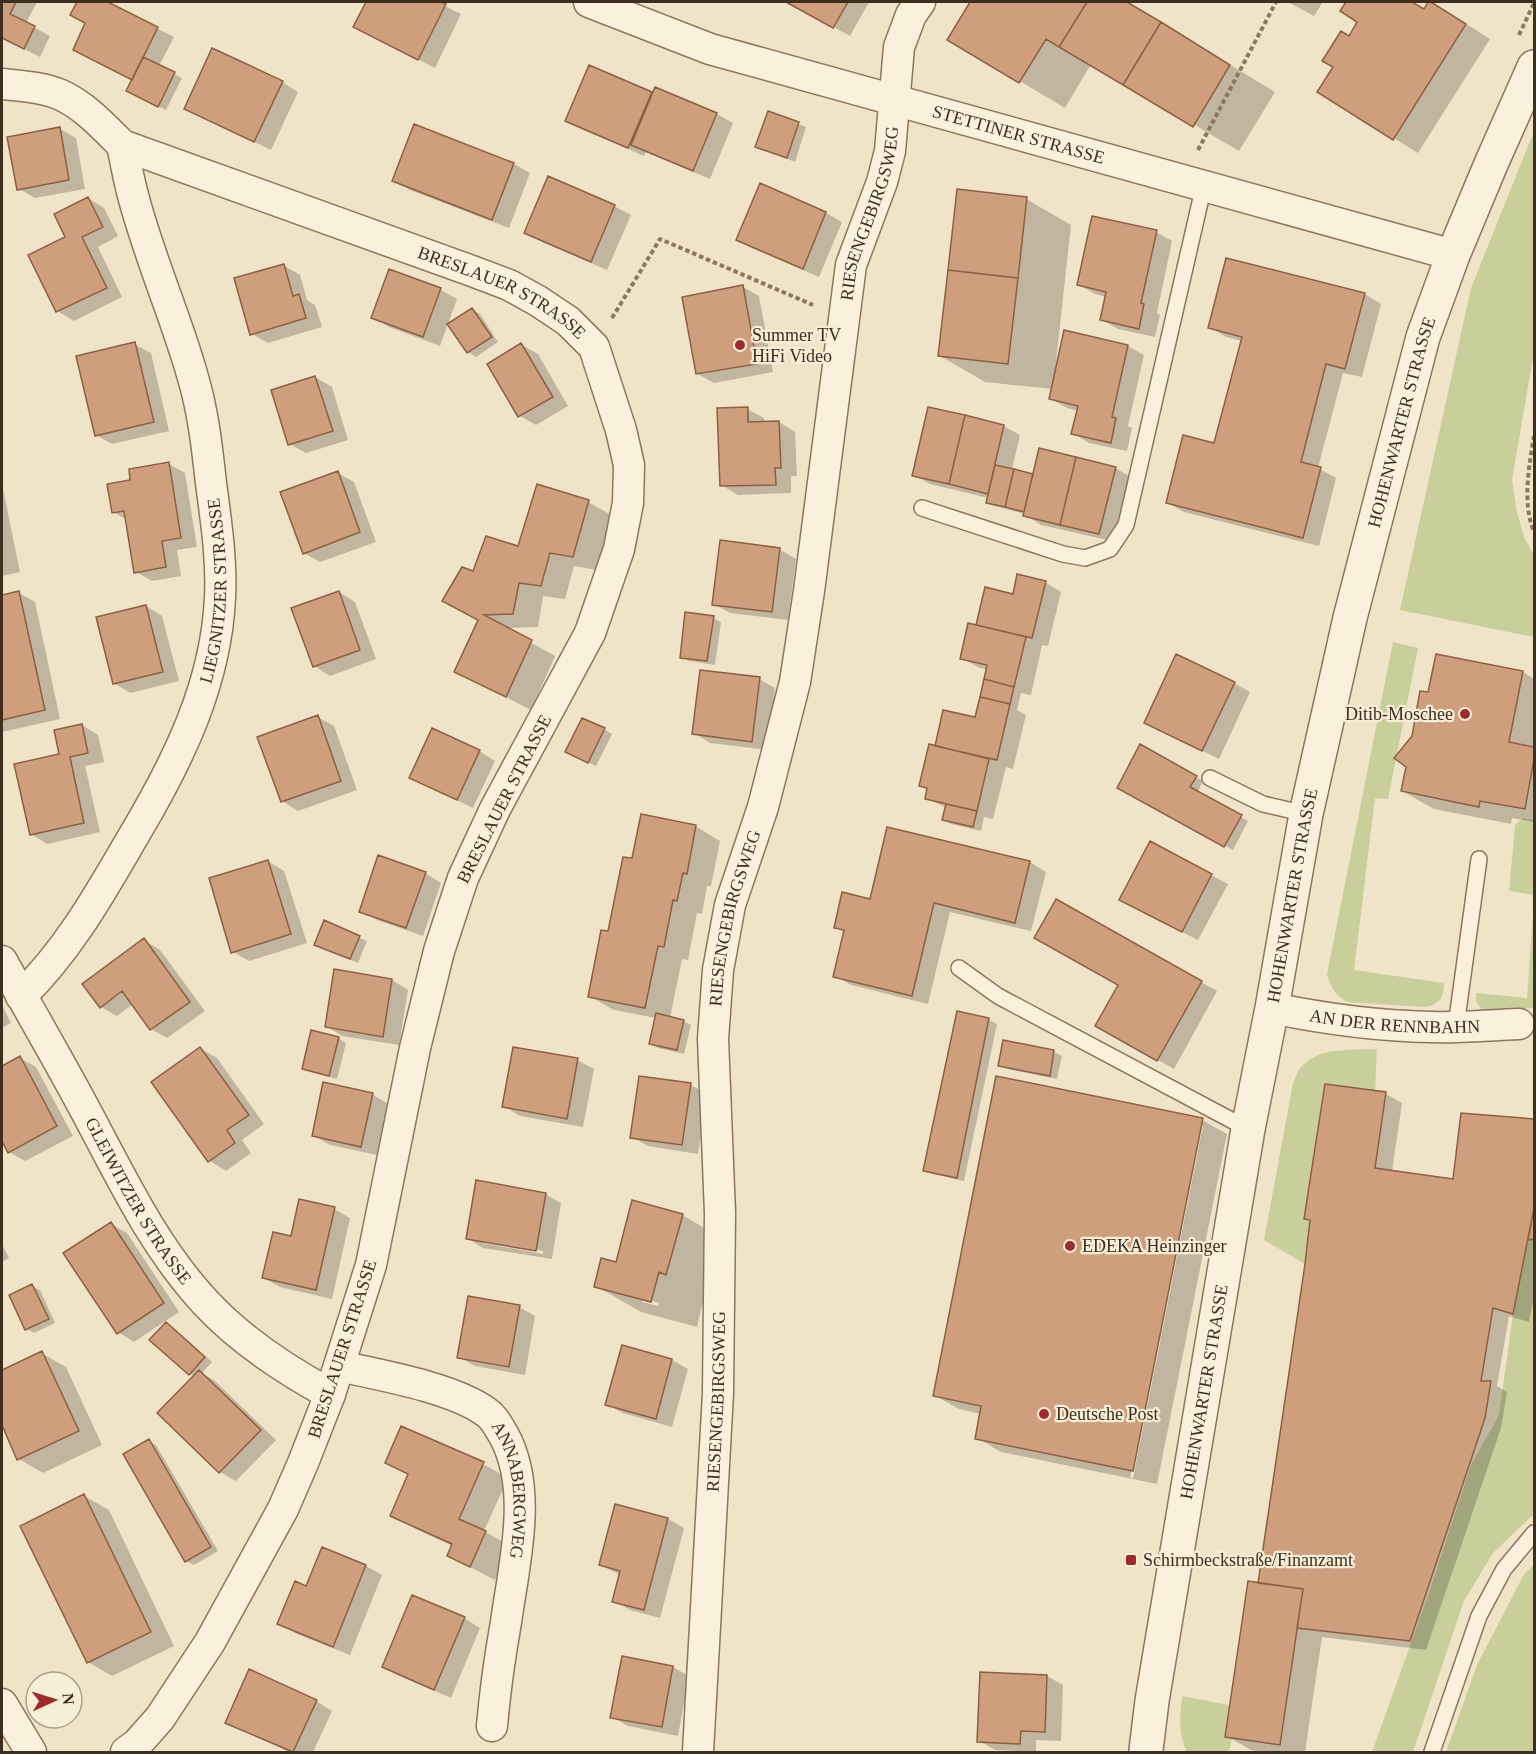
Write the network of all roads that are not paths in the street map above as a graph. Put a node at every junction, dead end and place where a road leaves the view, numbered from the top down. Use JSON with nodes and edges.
{"nodes":[{"id":1,"x":589,"y":2,"type":"edge"},
{"id":2,"x":920,"y":2,"type":"edge"},
{"id":3,"x":1534,"y":68,"type":"edge"},
{"id":4,"x":2,"y":84,"type":"edge"},
{"id":5,"x":894,"y":101,"type":"junction"},
{"id":6,"x":122,"y":145,"type":"junction"},
{"id":7,"x":1193,"y":183,"type":"junction"},
{"id":8,"x":1453,"y":255,"type":"junction"},
{"id":9,"x":922,"y":508,"type":"dead end"},
{"id":10,"x":1210,"y":778,"type":"dead end"},
{"id":11,"x":1306,"y":814,"type":"junction"},
{"id":12,"x":1479,"y":859,"type":"dead end"},
{"id":13,"x":2,"y":961,"type":"edge"},
{"id":14,"x":959,"y":968,"type":"dead end"},
{"id":15,"x":21,"y":996,"type":"junction"},
{"id":16,"x":1272,"y":1008,"type":"junction"},
{"id":17,"x":1527,"y":1023,"type":"edge"},
{"id":18,"x":1456,"y":1026,"type":"junction"},
{"id":19,"x":1248,"y":1129,"type":"junction"},
{"id":20,"x":339,"y":1366,"type":"junction"},
{"id":21,"x":330,"y":1394,"type":"junction"},
{"id":22,"x":1534,"y":1533,"type":"edge"},
{"id":23,"x":2,"y":1704,"type":"edge"},
{"id":24,"x":492,"y":1726,"type":"dead end"},
{"id":25,"x":31,"y":1752,"type":"edge"},
{"id":26,"x":126,"y":1752,"type":"edge"},
{"id":27,"x":698,"y":1752,"type":"edge"},
{"id":28,"x":1144,"y":1752,"type":"edge"},
{"id":29,"x":1432,"y":1752,"type":"edge"}],
"edges":[{"from":1,"to":5,"type":"street","name":"STETTINER STRASSE"},
{"from":2,"to":5,"type":"street","name":"RIESENGEBIRGSWEG"},
{"from":3,"to":8,"type":"street","name":"HOHENWARTER STRASSE"},
{"from":4,"to":6,"type":"street"},
{"from":5,"to":7,"type":"street","name":"STETTINER STRASSE"},
{"from":5,"to":27,"type":"street","name":"RIESENGEBIRGSWEG"},
{"from":6,"to":15,"type":"street","name":"LIEGNITZER STRASSE"},
{"from":6,"to":20,"type":"street","name":"BRESLAUER STRASSE"},
{"from":7,"to":8,"type":"street","name":"STETTINER STRASSE"},
{"from":7,"to":9,"type":"lane"},
{"from":8,"to":11,"type":"street","name":"HOHENWARTER STRASSE"},
{"from":10,"to":11,"type":"lane"},
{"from":11,"to":16,"type":"street","name":"HOHENWARTER STRASSE"},
{"from":12,"to":18,"type":"lane"},
{"from":13,"to":15,"type":"street","name":"GLEIWITZER STRASSE"},
{"from":14,"to":19,"type":"lane"},
{"from":15,"to":21,"type":"street","name":"GLEIWITZER STRASSE"},
{"from":16,"to":18,"type":"street","name":"AN DER RENNBAHN"},
{"from":16,"to":19,"type":"street","name":"HOHENWARTER STRASSE"},
{"from":17,"to":18,"type":"street","name":"AN DER RENNBAHN"},
{"from":19,"to":28,"type":"street","name":"HOHENWARTER STRASSE"},
{"from":20,"to":21,"type":"street","name":"BRESLAUER STRASSE"},
{"from":20,"to":24,"type":"street","name":"ANNABERGWEG"},
{"from":21,"to":26,"type":"street","name":"BRESLAUER STRASSE"},
{"from":22,"to":29,"type":"lane"},
{"from":23,"to":25,"type":"street"}]}
